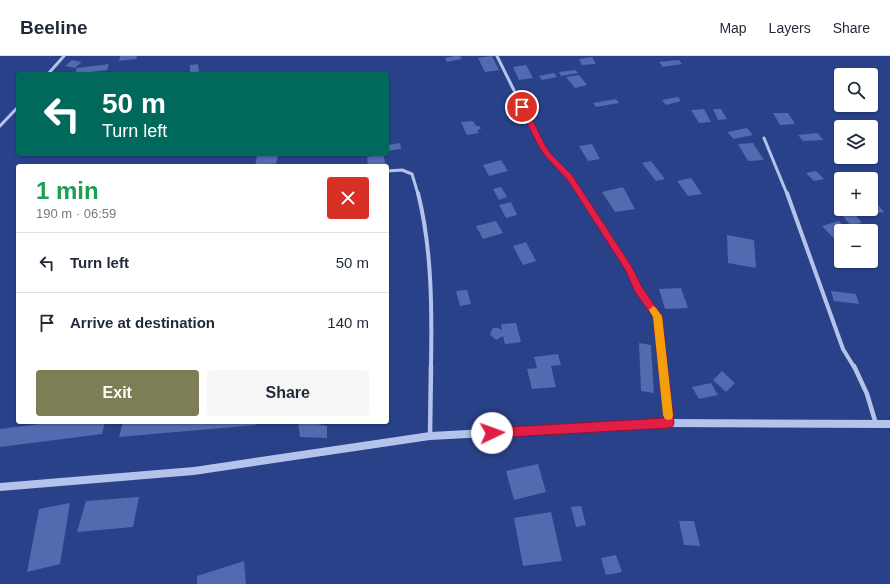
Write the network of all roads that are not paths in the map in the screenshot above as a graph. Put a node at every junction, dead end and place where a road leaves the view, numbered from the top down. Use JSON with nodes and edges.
{"nodes":[{"id":1,"x":64,"y":56,"type":"edge"},
{"id":2,"x":497,"y":56,"type":"edge"},
{"id":3,"x":50,"y":72,"type":"edge"},
{"id":4,"x":16,"y":109,"type":"edge"},
{"id":5,"x":0,"y":126,"type":"edge"},
{"id":6,"x":764,"y":138,"type":"dead end"},
{"id":7,"x":389,"y":171,"type":"edge"},
{"id":8,"x":669,"y":423,"type":"junction"},
{"id":9,"x":876,"y":424,"type":"junction"},
{"id":10,"x":890,"y":424,"type":"edge"},
{"id":11,"x":430,"y":436,"type":"junction"},
{"id":12,"x":0,"y":487,"type":"edge"}],
"edges":[{"from":1,"to":3,"type":"street"},
{"from":2,"to":8,"type":"street"},
{"from":4,"to":5,"type":"street"},
{"from":6,"to":9,"type":"street"},
{"from":7,"to":11,"type":"street"},
{"from":8,"to":9,"type":"street"},
{"from":8,"to":11,"type":"street"},
{"from":9,"to":10,"type":"street"},
{"from":11,"to":12,"type":"street"}]}
